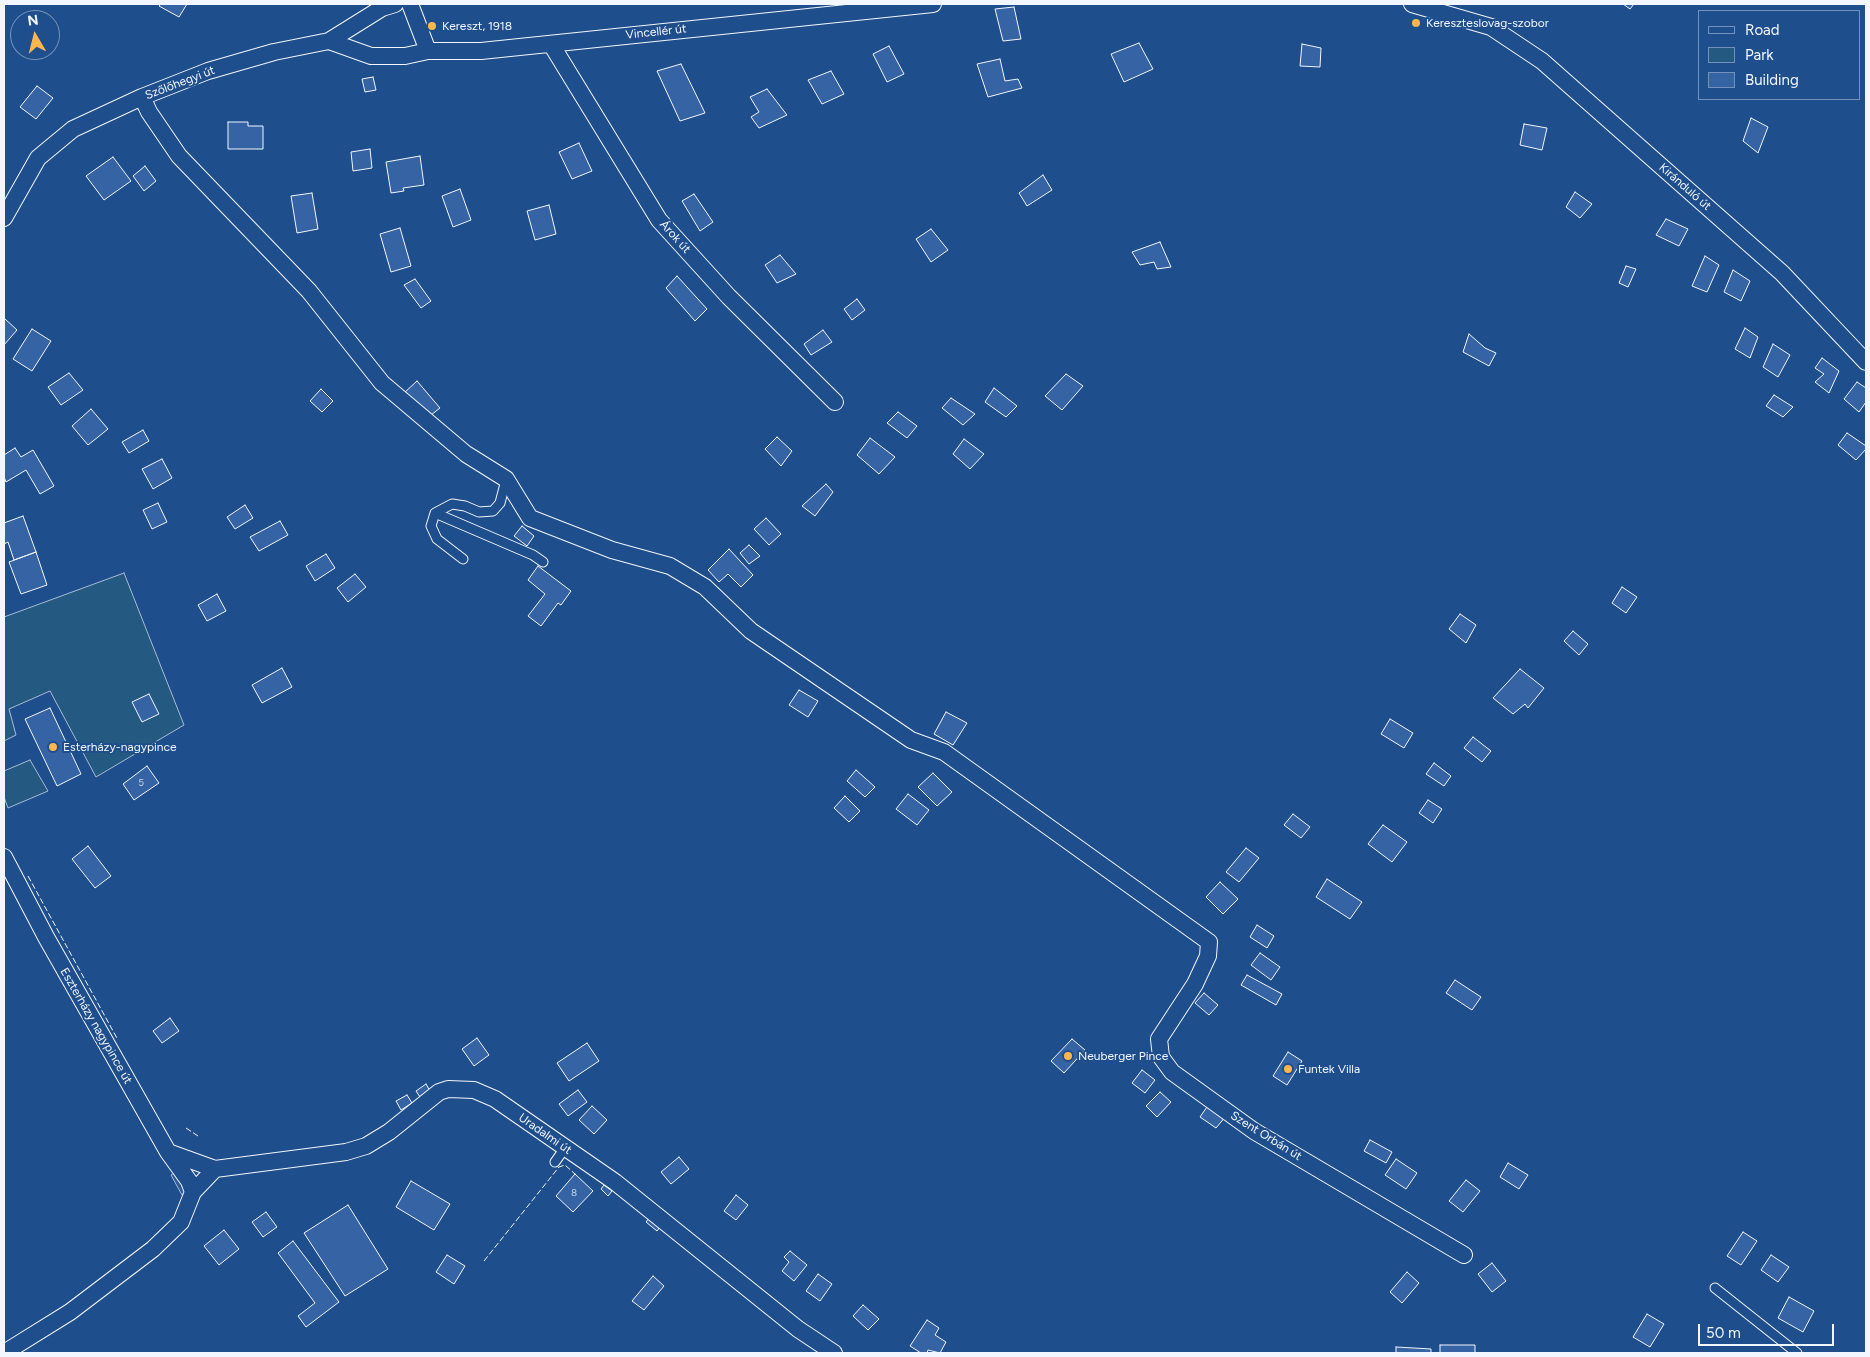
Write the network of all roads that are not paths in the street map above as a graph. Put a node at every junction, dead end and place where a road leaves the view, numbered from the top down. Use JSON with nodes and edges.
{"nodes":[{"id":1,"x":395,"y":4,"type":"edge"},
{"id":2,"x":410,"y":4,"type":"edge"},
{"id":3,"x":934,"y":4,"type":"edge"},
{"id":4,"x":1412,"y":4,"type":"edge"},
{"id":5,"x":329,"y":41,"type":"junction"},
{"id":6,"x":550,"y":44,"type":"junction"},
{"id":7,"x":428,"y":51,"type":"junction"},
{"id":8,"x":142,"y":97,"type":"junction"},
{"id":9,"x":4,"y":218,"type":"edge"},
{"id":10,"x":1866,"y":362,"type":"edge"},
{"id":11,"x":836,"y":402,"type":"dead end"},
{"id":12,"x":506,"y":479,"type":"junction"},
{"id":13,"x":435,"y":513,"type":"junction"},
{"id":14,"x":463,"y":559,"type":"dead end"},
{"id":15,"x":543,"y":562,"type":"dead end"},
{"id":16,"x":4,"y":857,"type":"edge"},
{"id":17,"x":565,"y":1148,"type":"junction"},
{"id":18,"x":168,"y":1152,"type":"junction"},
{"id":19,"x":555,"y":1162,"type":"dead end"},
{"id":20,"x":215,"y":1169,"type":"junction"},
{"id":21,"x":193,"y":1192,"type":"junction"},
{"id":22,"x":1464,"y":1255,"type":"dead end"},
{"id":23,"x":1715,"y":1288,"type":"dead end"},
{"id":24,"x":4,"y":1353,"type":"edge"},
{"id":25,"x":834,"y":1353,"type":"edge"},
{"id":26,"x":1797,"y":1353,"type":"edge"}],
"edges":[{"from":1,"to":5,"type":"street","name":"Szőlőhegyi út"},
{"from":2,"to":7,"type":"street"},
{"from":3,"to":6,"type":"street","name":"Vincellér út"},
{"from":4,"to":10,"type":"street","name":"Kiránduló út"},
{"from":5,"to":7,"type":"street","name":"Vincellér út"},
{"from":5,"to":8,"type":"street","name":"Szőlőhegyi út"},
{"from":6,"to":7,"type":"street","name":"Vincellér út"},
{"from":6,"to":11,"type":"street","name":"Árok út"},
{"from":8,"to":9,"type":"street","name":"Szőlőhegyi út"},
{"from":8,"to":12,"type":"street"},
{"from":12,"to":13,"type":"lane"},
{"from":12,"to":22,"type":"street","name":"Szent Orbán út"},
{"from":13,"to":14,"type":"lane"},
{"from":13,"to":15,"type":"lane"},
{"from":16,"to":18,"type":"street","name":"Eszterházy nagypince út"},
{"from":17,"to":19,"type":"lane"},
{"from":17,"to":20,"type":"street","name":"Uradalmi út"},
{"from":17,"to":25,"type":"street","name":"Uradalmi út"},
{"from":18,"to":20,"type":"street"},
{"from":18,"to":21,"type":"street","name":"Eszterházy nagypince út"},
{"from":20,"to":21,"type":"street"},
{"from":21,"to":24,"type":"street"},
{"from":23,"to":26,"type":"lane"}]}
